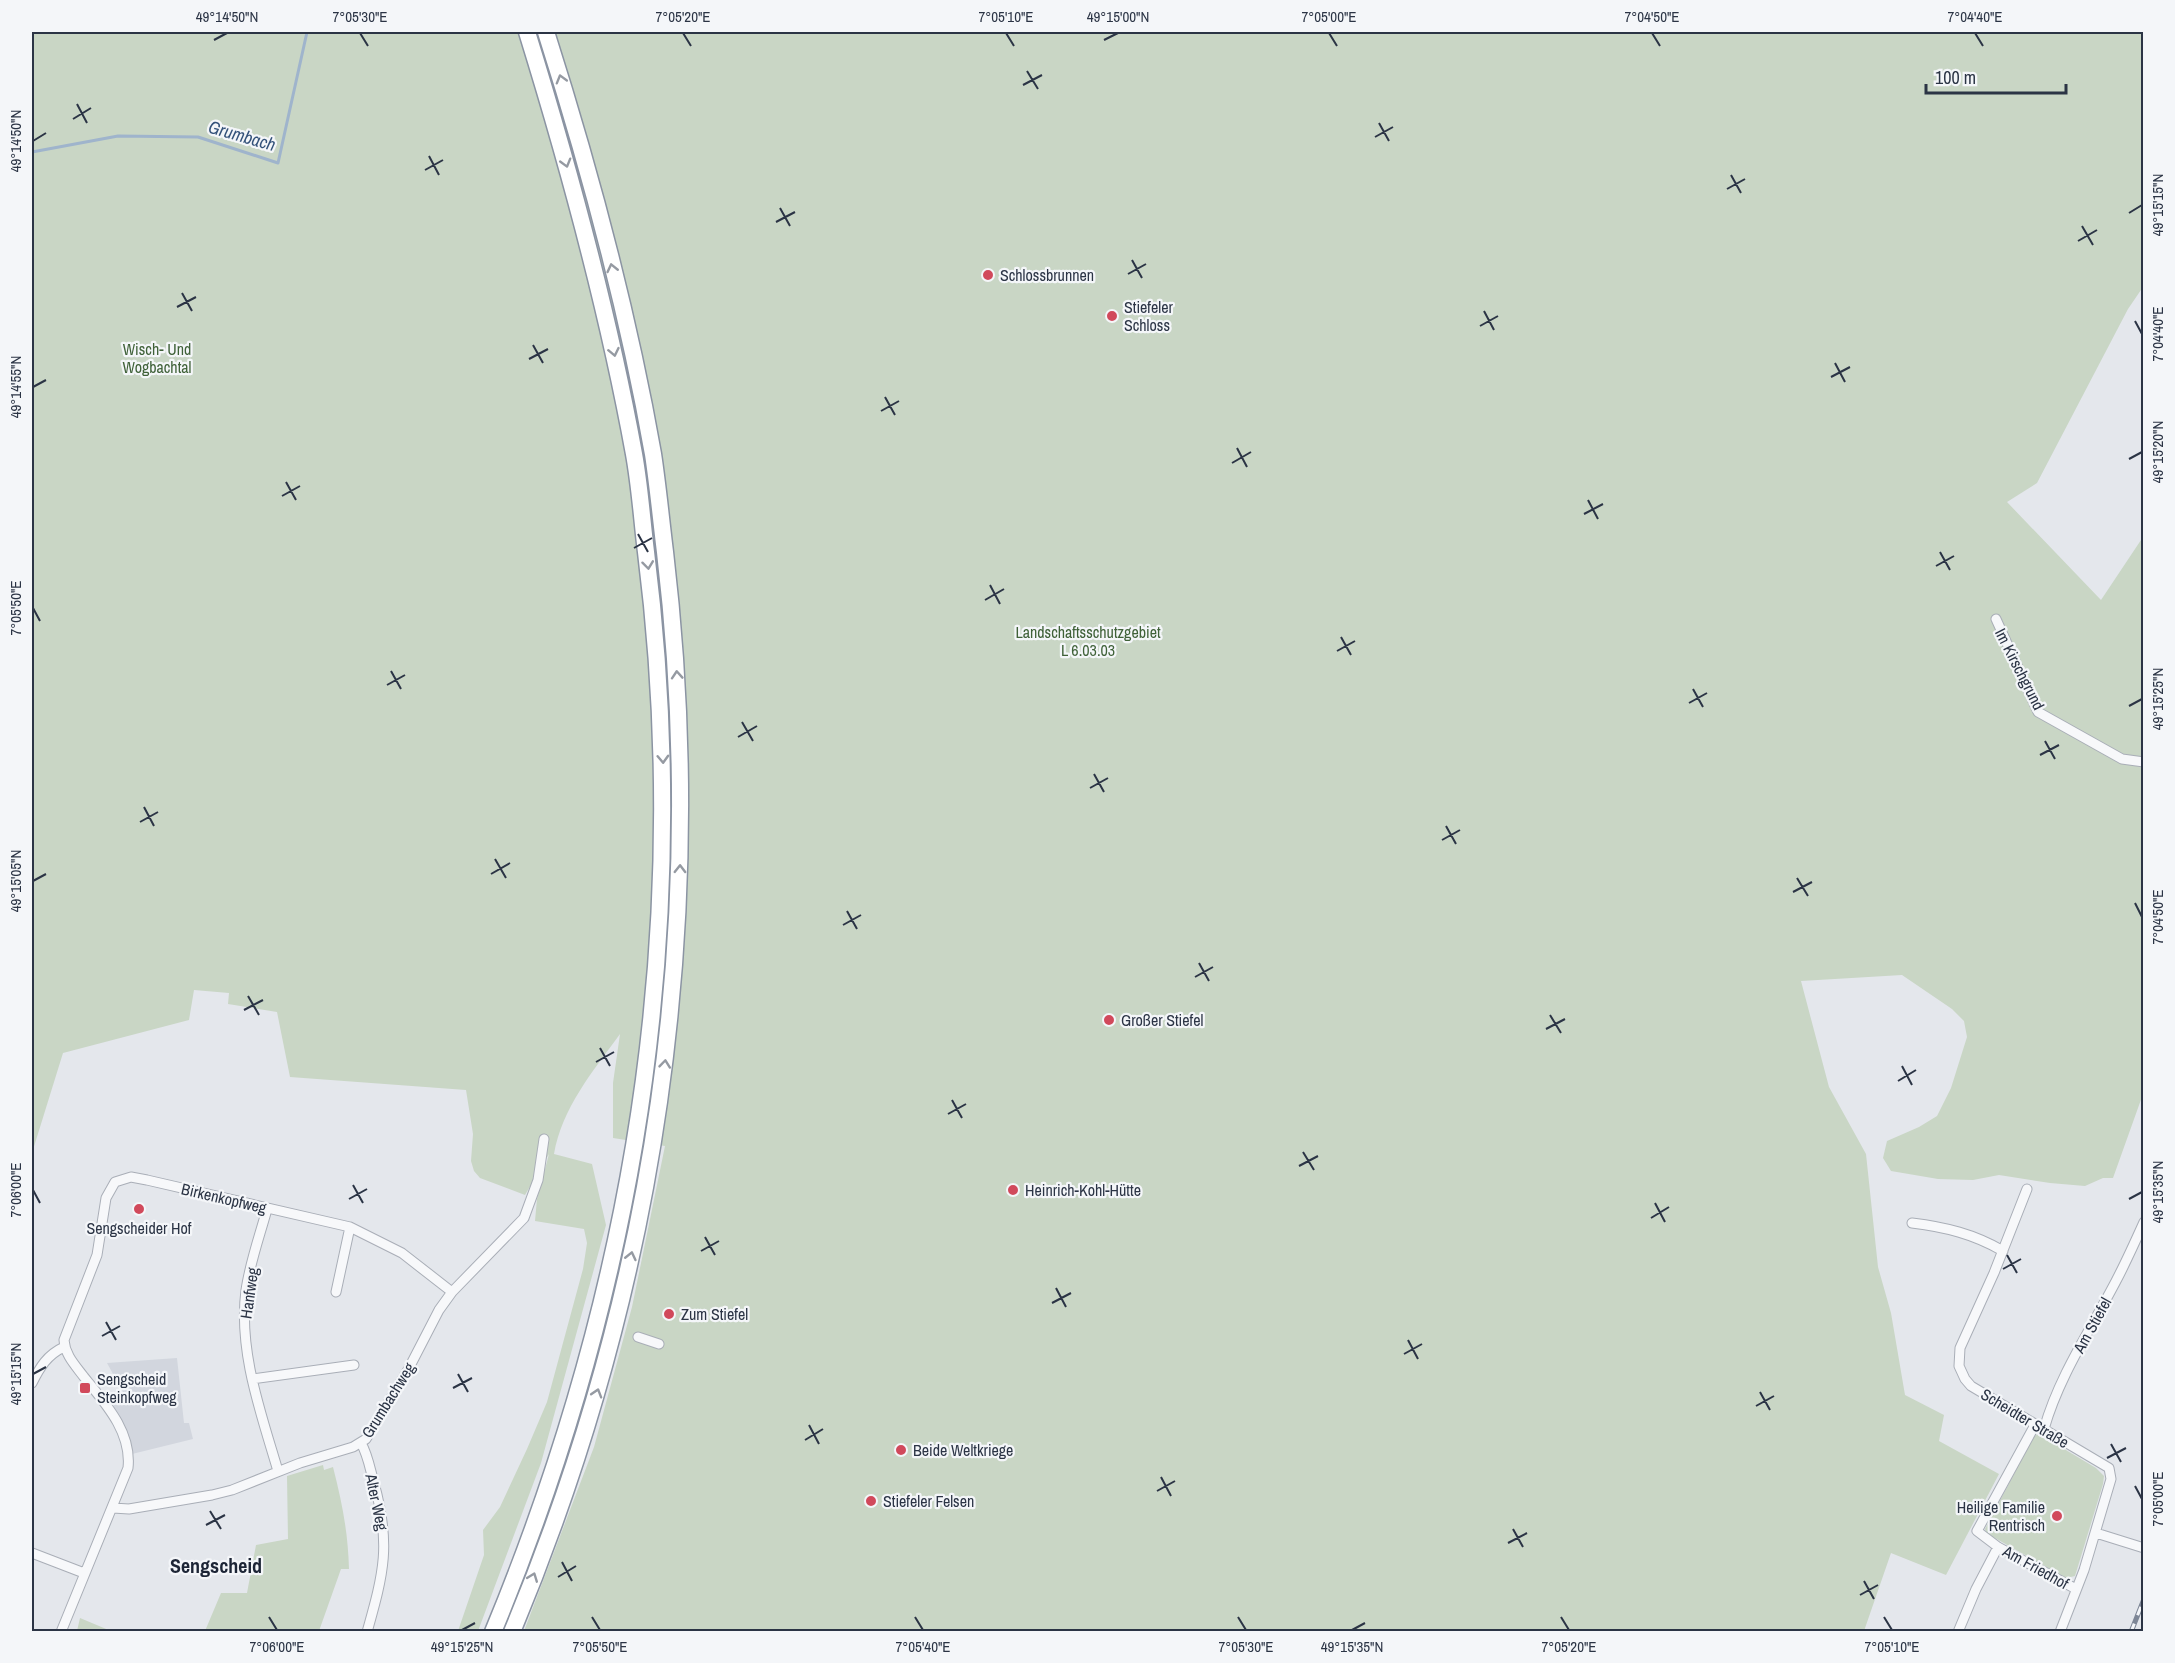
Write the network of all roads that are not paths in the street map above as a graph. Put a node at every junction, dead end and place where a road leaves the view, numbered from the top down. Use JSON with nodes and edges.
{"nodes":[{"id":1,"x":527,"y":32,"type":"edge"},
{"id":2,"x":546,"y":32,"type":"edge"},
{"id":3,"x":1996,"y":619,"type":"dead end"},
{"id":4,"x":2144,"y":762,"type":"edge"},
{"id":5,"x":544,"y":1139,"type":"dead end"},
{"id":6,"x":2027,"y":1189,"type":"dead end"},
{"id":7,"x":267,"y":1209,"type":"junction"},
{"id":8,"x":2144,"y":1222,"type":"edge"},
{"id":9,"x":1912,"y":1223,"type":"dead end"},
{"id":10,"x":350,"y":1227,"type":"junction"},
{"id":11,"x":2003,"y":1251,"type":"junction"},
{"id":12,"x":336,"y":1292,"type":"dead end"},
{"id":13,"x":452,"y":1292,"type":"junction"},
{"id":14,"x":638,"y":1337,"type":"dead end"},
{"id":15,"x":659,"y":1344,"type":"dead end"},
{"id":16,"x":64,"y":1347,"type":"junction"},
{"id":17,"x":354,"y":1365,"type":"dead end"},
{"id":18,"x":252,"y":1379,"type":"junction"},
{"id":19,"x":32,"y":1383,"type":"edge"},
{"id":20,"x":2039,"y":1427,"type":"junction"},
{"id":21,"x":361,"y":1443,"type":"junction"},
{"id":22,"x":278,"y":1471,"type":"junction"},
{"id":23,"x":113,"y":1508,"type":"junction"},
{"id":24,"x":2096,"y":1533,"type":"junction"},
{"id":25,"x":1998,"y":1547,"type":"junction"},
{"id":26,"x":2144,"y":1548,"type":"edge"},
{"id":27,"x":32,"y":1553,"type":"edge"},
{"id":28,"x":84,"y":1573,"type":"junction"},
{"id":29,"x":2076,"y":1589,"type":"junction"},
{"id":30,"x":61,"y":1632,"type":"edge"},
{"id":31,"x":367,"y":1632,"type":"edge"},
{"id":32,"x":493,"y":1632,"type":"edge"},
{"id":33,"x":512,"y":1632,"type":"edge"},
{"id":34,"x":1958,"y":1632,"type":"edge"},
{"id":35,"x":2060,"y":1632,"type":"edge"}],
"edges":[{"from":1,"to":32,"type":"highway","one_way":true},
{"from":33,"to":2,"type":"highway","one_way":true},
{"from":3,"to":4,"type":"street","name":"Im Kirschgrund"},
{"from":5,"to":13,"type":"street","name":"Grumbachweg"},
{"from":6,"to":11,"type":"street","name":"Scheidter Straße"},
{"from":7,"to":10,"type":"street","name":"Birkenkopfweg"},
{"from":7,"to":16,"type":"street","name":"Birkenkopfweg"},
{"from":7,"to":18,"type":"street","name":"Hanfweg"},
{"from":8,"to":20,"type":"street","name":"Am Stiefel"},
{"from":9,"to":11,"type":"street"},
{"from":10,"to":12,"type":"street"},
{"from":10,"to":13,"type":"street","name":"Birkenkopfweg"},
{"from":11,"to":20,"type":"street","name":"Scheidter Straße"},
{"from":13,"to":21,"type":"street","name":"Grumbachweg"},
{"from":14,"to":15,"type":"street"},
{"from":16,"to":19,"type":"street"},
{"from":16,"to":23,"type":"street"},
{"from":17,"to":18,"type":"street"},
{"from":18,"to":22,"type":"street","name":"Hanfweg"},
{"from":20,"to":24,"type":"street","name":"Scheidter Straße"},
{"from":20,"to":25,"type":"street","name":"Am Friedhof"},
{"from":21,"to":22,"type":"street","name":"Grumbachweg"},
{"from":21,"to":31,"type":"street","name":"Alter Weg"},
{"from":22,"to":23,"type":"street","name":"Grumbachweg"},
{"from":23,"to":28,"type":"street"},
{"from":24,"to":26,"type":"street"},
{"from":24,"to":29,"type":"street"},
{"from":25,"to":29,"type":"street","name":"Am Friedhof"},
{"from":25,"to":34,"type":"street"},
{"from":27,"to":28,"type":"street"},
{"from":28,"to":30,"type":"street"},
{"from":29,"to":35,"type":"street"}]}
